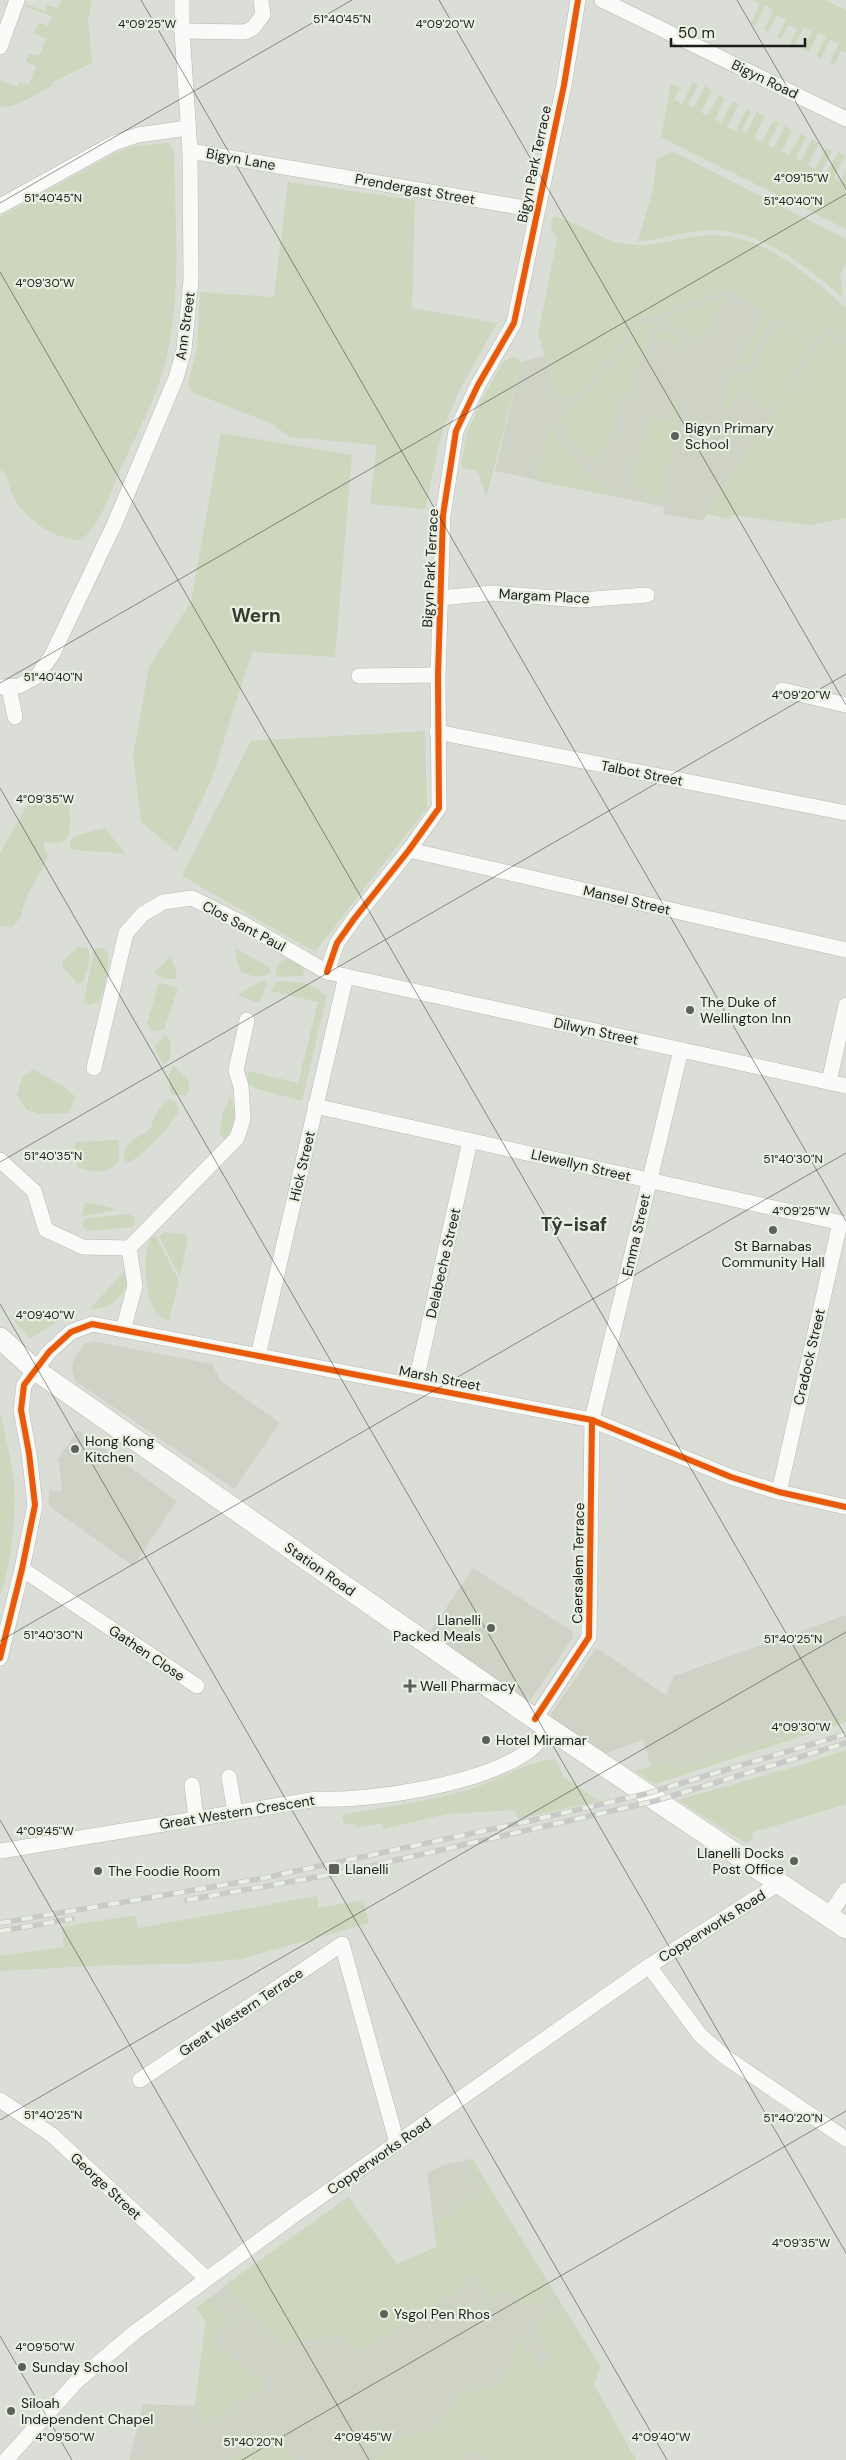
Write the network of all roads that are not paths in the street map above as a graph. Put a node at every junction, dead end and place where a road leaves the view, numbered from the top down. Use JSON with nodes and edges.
{"nodes":[{"id":1,"x":17,"y":0,"type":"edge"},
{"id":2,"x":182,"y":0,"type":"edge"},
{"id":3,"x":261,"y":0,"type":"edge"},
{"id":4,"x":578,"y":0,"type":"edge"},
{"id":5,"x":602,"y":0,"type":"edge"},
{"id":6,"x":631,"y":6,"type":"edge"},
{"id":7,"x":182,"y":31,"type":"junction"},
{"id":8,"x":0,"y":47,"type":"edge"},
{"id":9,"x":845,"y":118,"type":"edge"},
{"id":10,"x":188,"y":128,"type":"junction"},
{"id":11,"x":190,"y":151,"type":"junction"},
{"id":12,"x":292,"y":168,"type":"joint"},
{"id":13,"x":0,"y":206,"type":"edge"},
{"id":14,"x":537,"y":210,"type":"junction"},
{"id":15,"x":647,"y":595,"type":"dead end"},
{"id":16,"x":440,"y":598,"type":"junction"},
{"id":17,"x":438,"y":675,"type":"junction"},
{"id":18,"x":359,"y":676,"type":"dead end"},
{"id":19,"x":4,"y":688,"type":"edge"},
{"id":20,"x":782,"y":690,"type":"dead end"},
{"id":21,"x":846,"y":705,"type":"edge"},
{"id":22,"x":15,"y":717,"type":"dead end"},
{"id":23,"x":437,"y":732,"type":"junction"},
{"id":24,"x":846,"y":813,"type":"edge"},
{"id":25,"x":409,"y":850,"type":"junction"},
{"id":26,"x":846,"y":950,"type":"edge"},
{"id":27,"x":327,"y":972,"type":"junction"},
{"id":28,"x":346,"y":976,"type":"junction"},
{"id":29,"x":846,"y":1005,"type":"edge"},
{"id":30,"x":247,"y":1020,"type":"dead end"},
{"id":31,"x":681,"y":1050,"type":"junction"},
{"id":32,"x":94,"y":1068,"type":"dead end"},
{"id":33,"x":829,"y":1082,"type":"junction"},
{"id":34,"x":846,"y":1086,"type":"edge"},
{"id":35,"x":316,"y":1106,"type":"junction"},
{"id":36,"x":470,"y":1141,"type":"junction"},
{"id":37,"x":0,"y":1160,"type":"edge"},
{"id":38,"x":649,"y":1180,"type":"junction"},
{"id":39,"x":843,"y":1224,"type":"edge"},
{"id":40,"x":130,"y":1248,"type":"junction"},
{"id":41,"x":123,"y":1330,"type":"junction"},
{"id":42,"x":0,"y":1338,"type":"edge"},
{"id":43,"x":258,"y":1356,"type":"junction"},
{"id":44,"x":34,"y":1369,"type":"junction"},
{"id":45,"x":415,"y":1386,"type":"junction"},
{"id":46,"x":592,"y":1420,"type":"junction"},
{"id":47,"x":779,"y":1492,"type":"junction"},
{"id":48,"x":846,"y":1507,"type":"edge"},
{"id":49,"x":22,"y":1569,"type":"junction"},
{"id":50,"x":0,"y":1658,"type":"edge"},
{"id":51,"x":197,"y":1686,"type":"dead end"},
{"id":52,"x":542,"y":1724,"type":"junction"},
{"id":53,"x":228,"y":1777,"type":"dead end"},
{"id":54,"x":192,"y":1785,"type":"dead end"},
{"id":55,"x":235,"y":1812,"type":"junction"},
{"id":56,"x":196,"y":1818,"type":"junction"},
{"id":57,"x":0,"y":1850,"type":"edge"},
{"id":58,"x":778,"y":1884,"type":"junction"},
{"id":59,"x":846,"y":1890,"type":"edge"},
{"id":60,"x":828,"y":1917,"type":"junction"},
{"id":61,"x":846,"y":1928,"type":"edge"},
{"id":62,"x":649,"y":1966,"type":"junction"},
{"id":63,"x":140,"y":2080,"type":"dead end"},
{"id":64,"x":0,"y":2100,"type":"edge"},
{"id":65,"x":846,"y":2139,"type":"edge"},
{"id":66,"x":397,"y":2143,"type":"junction"},
{"id":67,"x":207,"y":2279,"type":"junction"},
{"id":68,"x":6,"y":2460,"type":"edge"}],
"edges":[{"from":1,"to":8,"type":"street"},
{"from":2,"to":7,"type":"street","name":"Ann Street"},
{"from":3,"to":7,"type":"street"},
{"from":4,"to":14,"type":"street","name":"Bigyn Park Terrace"},
{"from":5,"to":6,"type":"street","name":"Bigyn Road"},
{"from":6,"to":9,"type":"street","name":"Bigyn Road"},
{"from":7,"to":10,"type":"street","name":"Ann Street"},
{"from":10,"to":11,"type":"street","name":"Ann Street"},
{"from":10,"to":13,"type":"street"},
{"from":11,"to":12,"type":"street","name":"Bigyn Lane"},
{"from":11,"to":19,"type":"street","name":"Ann Street"},
{"from":12,"to":14,"type":"street","name":"Prendergast Street"},
{"from":14,"to":16,"type":"street","name":"Bigyn Park Terrace"},
{"from":15,"to":16,"type":"street","name":"Margam Place"},
{"from":16,"to":17,"type":"street","name":"Bigyn Park Terrace"},
{"from":17,"to":18,"type":"street"},
{"from":17,"to":23,"type":"street","name":"Bigyn Park Terrace"},
{"from":19,"to":22,"type":"street"},
{"from":20,"to":21,"type":"street"},
{"from":23,"to":24,"type":"street","name":"Talbot Street"},
{"from":23,"to":25,"type":"street","name":"Bigyn Park Terrace"},
{"from":25,"to":26,"type":"street","name":"Mansel Street"},
{"from":25,"to":27,"type":"street","name":"Bigyn Park Terrace"},
{"from":27,"to":28,"type":"street","name":"Clos Sant Paul"},
{"from":27,"to":32,"type":"street","name":"Clos Sant Paul"},
{"from":28,"to":31,"type":"street","name":"Dilwyn Street"},
{"from":28,"to":35,"type":"street","name":"Hick Street"},
{"from":29,"to":33,"type":"street"},
{"from":30,"to":40,"type":"street"},
{"from":31,"to":33,"type":"street","name":"Dilwyn Street"},
{"from":31,"to":38,"type":"street","name":"Emma Street"},
{"from":33,"to":34,"type":"street","name":"Dilwyn Street"},
{"from":35,"to":36,"type":"street","name":"Llewellyn Street"},
{"from":35,"to":43,"type":"street","name":"Hick Street"},
{"from":36,"to":38,"type":"street","name":"Llewellyn Street"},
{"from":36,"to":45,"type":"street","name":"Delabeche Street"},
{"from":37,"to":40,"type":"street"},
{"from":38,"to":39,"type":"street","name":"Llewellyn Street"},
{"from":38,"to":46,"type":"street","name":"Emma Street"},
{"from":39,"to":47,"type":"street","name":"Cradock Street"},
{"from":40,"to":41,"type":"street"},
{"from":41,"to":43,"type":"street","name":"Marsh Street"},
{"from":41,"to":44,"type":"street","name":"Marsh Street"},
{"from":42,"to":44,"type":"main road","name":"Station Road"},
{"from":43,"to":45,"type":"street","name":"Marsh Street"},
{"from":44,"to":49,"type":"street","name":"Marsh Street"},
{"from":44,"to":52,"type":"main road","name":"Station Road"},
{"from":45,"to":46,"type":"street","name":"Marsh Street"},
{"from":46,"to":47,"type":"street","name":"Marsh Street"},
{"from":46,"to":52,"type":"street","name":"Caersalem Terrace"},
{"from":47,"to":48,"type":"street","name":"Marsh Street"},
{"from":49,"to":50,"type":"street","name":"Marsh Street"},
{"from":49,"to":51,"type":"street","name":"Gathen Close"},
{"from":52,"to":55,"type":"street","name":"Great Western Crescent"},
{"from":52,"to":58,"type":"main road","name":"Station Road"},
{"from":53,"to":55,"type":"street"},
{"from":54,"to":56,"type":"street"},
{"from":55,"to":56,"type":"street","name":"Great Western Crescent"},
{"from":56,"to":57,"type":"street","name":"Great Western Crescent"},
{"from":58,"to":60,"type":"main road","name":"Station Road"},
{"from":58,"to":62,"type":"street","name":"Copperworks Road"},
{"from":59,"to":60,"type":"street"},
{"from":60,"to":61,"type":"main road","name":"Station Road"},
{"from":62,"to":65,"type":"street"},
{"from":62,"to":66,"type":"street","name":"Copperworks Road"},
{"from":63,"to":66,"type":"street","name":"Great Western Terrace"},
{"from":64,"to":67,"type":"street","name":"George Street"},
{"from":66,"to":67,"type":"street","name":"Copperworks Road"},
{"from":67,"to":68,"type":"street","name":"Copperworks Road"}]}
